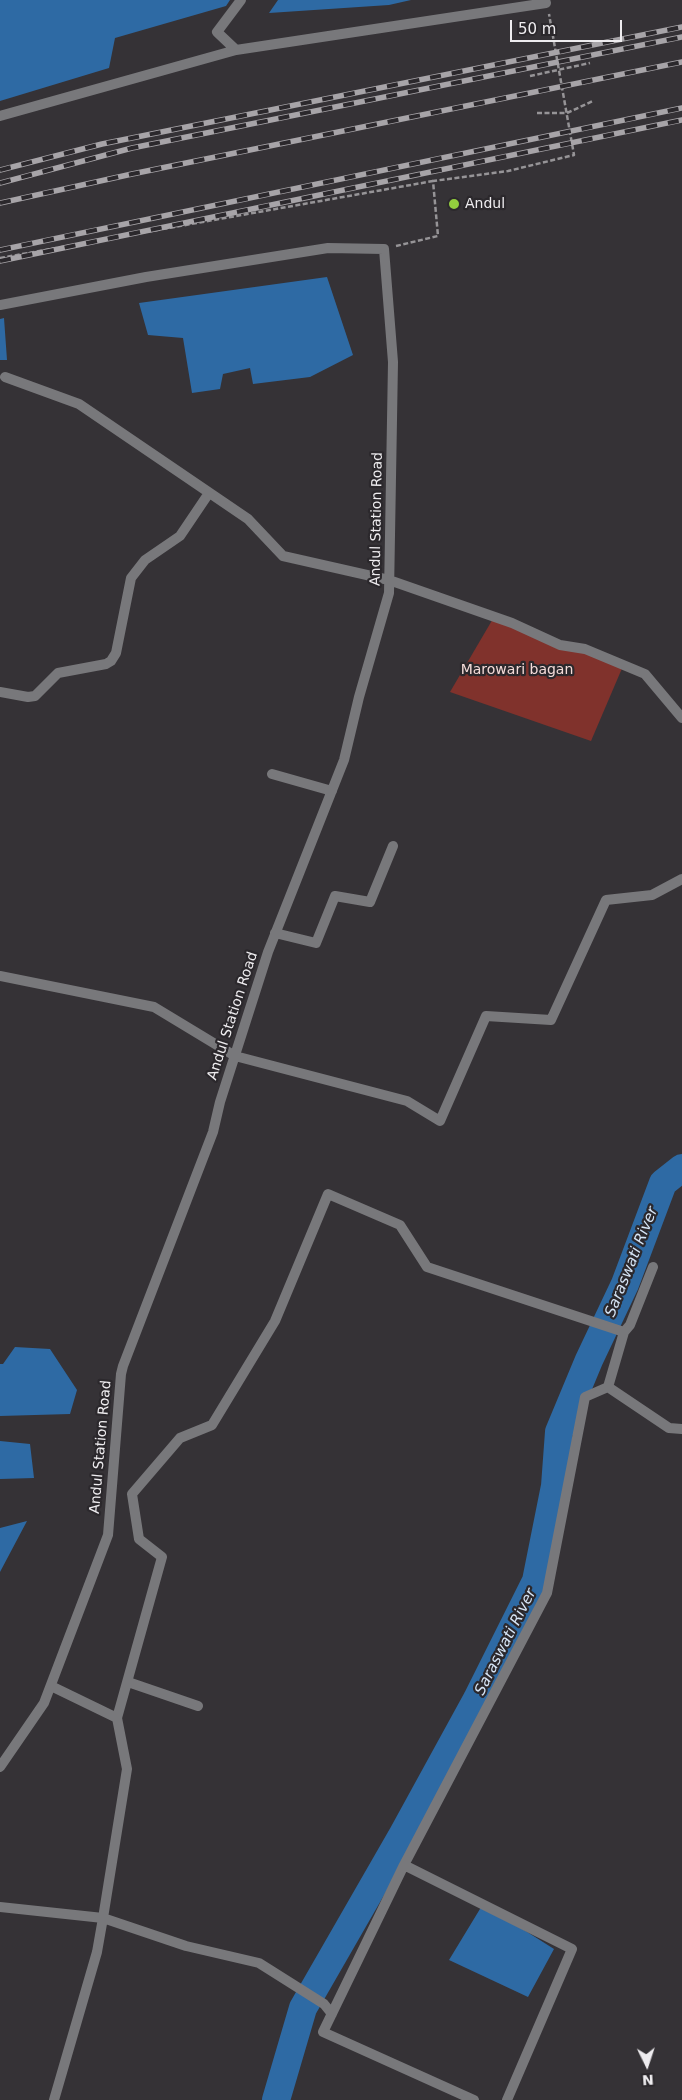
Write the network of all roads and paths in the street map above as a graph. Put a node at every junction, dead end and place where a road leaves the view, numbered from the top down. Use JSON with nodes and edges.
{"nodes":[{"id":1,"x":240,"y":0,"type":"edge"},
{"id":2,"x":546,"y":1,"type":"edge"},
{"id":3,"x":236,"y":50,"type":"junction"},
{"id":4,"x":590,"y":63,"type":"dead end"},
{"id":5,"x":559,"y":70,"type":"junction"},
{"id":6,"x":530,"y":76,"type":"dead end"},
{"id":7,"x":593,"y":101,"type":"dead end"},
{"id":8,"x":538,"y":113,"type":"dead end"},
{"id":9,"x":567,"y":113,"type":"junction"},
{"id":10,"x":0,"y":116,"type":"edge"},
{"id":11,"x":432,"y":181,"type":"junction"},
{"id":12,"x":384,"y":249,"type":"junction"},
{"id":13,"x":0,"y":258,"type":"edge"},
{"id":14,"x":0,"y":305,"type":"edge"},
{"id":15,"x":5,"y":377,"type":"dead end"},
{"id":16,"x":209,"y":493,"type":"junction"},
{"id":17,"x":389,"y":580,"type":"junction"},
{"id":18,"x":0,"y":692,"type":"edge"},
{"id":19,"x":682,"y":718,"type":"edge"},
{"id":20,"x":272,"y":774,"type":"dead end"},
{"id":21,"x":332,"y":791,"type":"junction"},
{"id":22,"x":393,"y":846,"type":"dead end"},
{"id":23,"x":682,"y":879,"type":"edge"},
{"id":24,"x":276,"y":933,"type":"junction"},
{"id":25,"x":0,"y":976,"type":"edge"},
{"id":26,"x":235,"y":1056,"type":"junction"},
{"id":27,"x":653,"y":1267,"type":"dead end"},
{"id":28,"x":623,"y":1332,"type":"junction"},
{"id":29,"x":608,"y":1387,"type":"junction"},
{"id":30,"x":682,"y":1429,"type":"edge"},
{"id":31,"x":128,"y":1682,"type":"junction"},
{"id":32,"x":50,"y":1686,"type":"junction"},
{"id":33,"x":198,"y":1706,"type":"dead end"},
{"id":34,"x":117,"y":1718,"type":"junction"},
{"id":35,"x":0,"y":1767,"type":"edge"},
{"id":36,"x":404,"y":1865,"type":"junction"},
{"id":37,"x":0,"y":1907,"type":"edge"},
{"id":38,"x":103,"y":1918,"type":"junction"},
{"id":39,"x":332,"y":2014,"type":"junction"},
{"id":40,"x":54,"y":2100,"type":"edge"},
{"id":41,"x":474,"y":2100,"type":"edge"},
{"id":42,"x":507,"y":2100,"type":"edge"}],
"edges":[{"from":1,"to":3,"type":"street"},
{"from":2,"to":3,"type":"street"},
{"from":2,"to":5,"type":"path"},
{"from":3,"to":10,"type":"street"},
{"from":4,"to":5,"type":"path"},
{"from":5,"to":6,"type":"path"},
{"from":5,"to":9,"type":"path"},
{"from":7,"to":9,"type":"path"},
{"from":8,"to":9,"type":"path"},
{"from":9,"to":11,"type":"path"},
{"from":11,"to":12,"type":"path"},
{"from":11,"to":13,"type":"path"},
{"from":12,"to":14,"type":"street"},
{"from":12,"to":17,"type":"street","name":"Andul Station Road"},
{"from":15,"to":16,"type":"street"},
{"from":16,"to":17,"type":"street"},
{"from":16,"to":18,"type":"street"},
{"from":17,"to":19,"type":"street"},
{"from":17,"to":21,"type":"street","name":"Andul Station Road"},
{"from":20,"to":21,"type":"street"},
{"from":21,"to":24,"type":"street","name":"Andul Station Road"},
{"from":22,"to":24,"type":"street"},
{"from":23,"to":26,"type":"street"},
{"from":24,"to":26,"type":"street","name":"Andul Station Road"},
{"from":25,"to":26,"type":"street"},
{"from":26,"to":32,"type":"street","name":"Andul Station Road"},
{"from":27,"to":28,"type":"street"},
{"from":28,"to":29,"type":"street"},
{"from":28,"to":31,"type":"street"},
{"from":29,"to":30,"type":"street"},
{"from":29,"to":36,"type":"street"},
{"from":31,"to":33,"type":"street"},
{"from":31,"to":34,"type":"street"},
{"from":32,"to":34,"type":"street"},
{"from":32,"to":35,"type":"street","name":"Andul Station Road"},
{"from":34,"to":38,"type":"street"},
{"from":36,"to":39,"type":"street"},
{"from":36,"to":42,"type":"street"},
{"from":37,"to":38,"type":"street"},
{"from":38,"to":39,"type":"street"},
{"from":38,"to":40,"type":"street"},
{"from":39,"to":41,"type":"street"}]}
